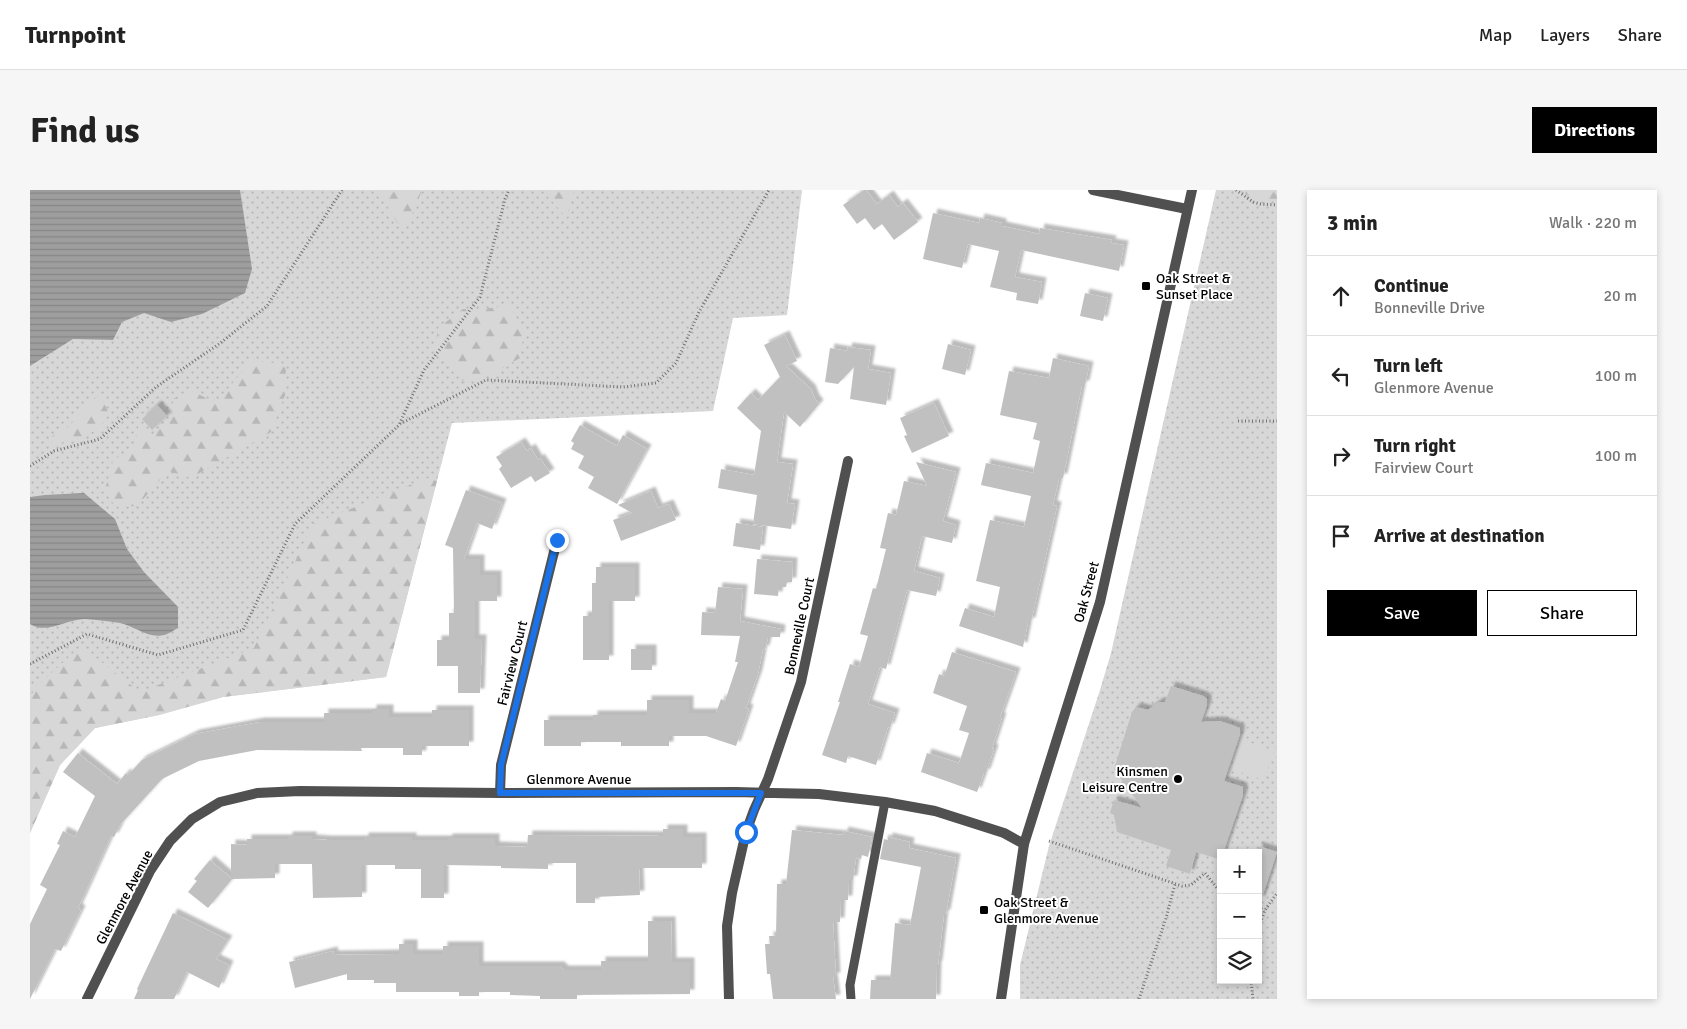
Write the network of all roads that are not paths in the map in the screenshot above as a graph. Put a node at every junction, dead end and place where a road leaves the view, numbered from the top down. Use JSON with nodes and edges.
{"nodes":[{"id":1,"x":1093,"y":190,"type":"edge"},
{"id":2,"x":1192,"y":190,"type":"edge"},
{"id":3,"x":1187,"y":209,"type":"junction"},
{"id":4,"x":848,"y":461,"type":"dead end"},
{"id":5,"x":557,"y":540,"type":"dead end"},
{"id":6,"x":500,"y":793,"type":"junction"},
{"id":7,"x":761,"y":793,"type":"junction"},
{"id":8,"x":885,"y":802,"type":"junction"},
{"id":9,"x":1024,"y":844,"type":"junction"},
{"id":10,"x":86,"y":999,"type":"edge"},
{"id":11,"x":729,"y":999,"type":"edge"},
{"id":12,"x":851,"y":999,"type":"edge"},
{"id":13,"x":1001,"y":999,"type":"edge"}],
"edges":[{"from":1,"to":3,"type":"street"},
{"from":2,"to":3,"type":"street","name":"Oak Street"},
{"from":3,"to":9,"type":"street","name":"Oak Street"},
{"from":4,"to":7,"type":"street","name":"Bonneville Court"},
{"from":5,"to":6,"type":"street","name":"Fairview Court"},
{"from":6,"to":7,"type":"street","name":"Glenmore Avenue"},
{"from":6,"to":10,"type":"street","name":"Glenmore Avenue"},
{"from":7,"to":8,"type":"street","name":"Glenmore Avenue"},
{"from":7,"to":11,"type":"street","name":"Bonneville Court"},
{"from":8,"to":9,"type":"street","name":"Glenmore Avenue"},
{"from":8,"to":12,"type":"lane"},
{"from":9,"to":13,"type":"street","name":"Oak Street"}]}
